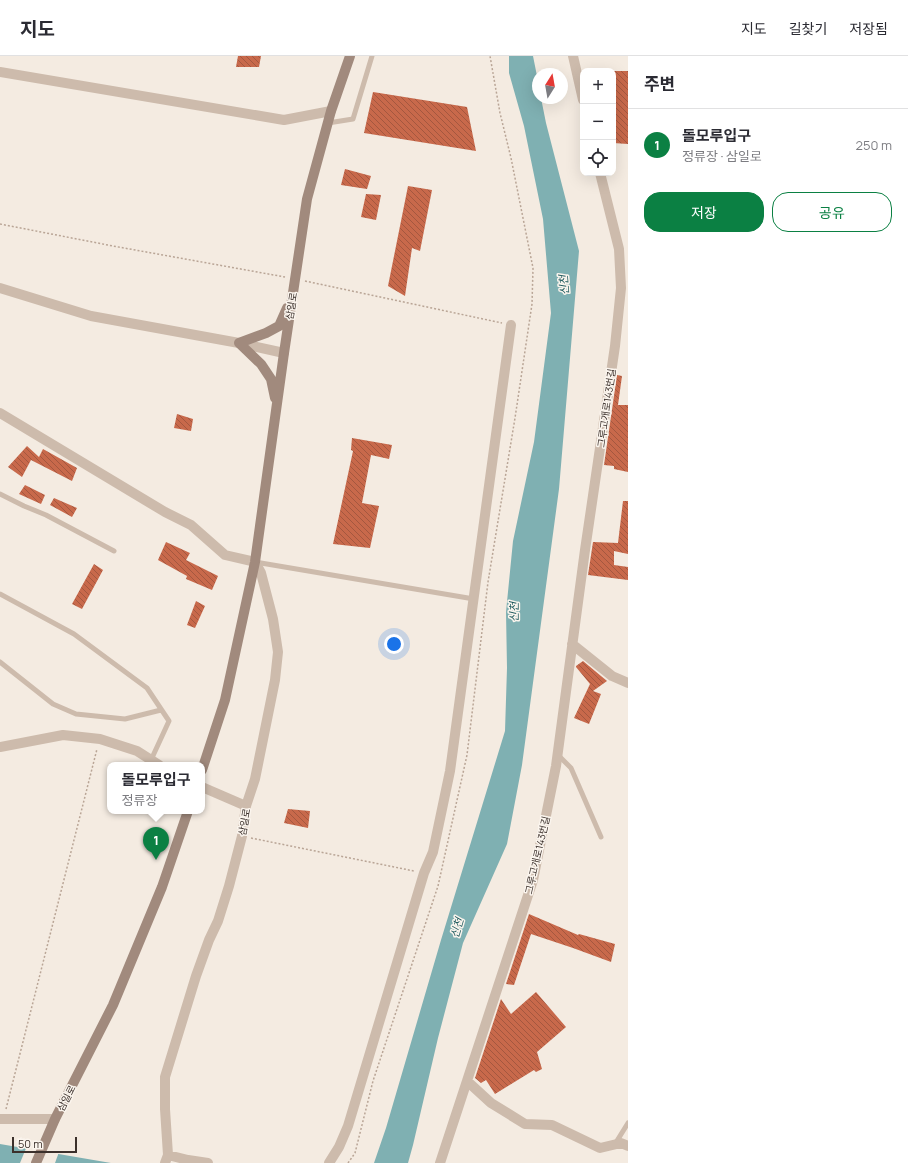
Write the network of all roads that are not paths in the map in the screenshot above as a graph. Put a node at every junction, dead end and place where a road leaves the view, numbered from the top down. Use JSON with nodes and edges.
{"nodes":[{"id":1,"x":350,"y":56,"type":"edge"},
{"id":2,"x":372,"y":56,"type":"edge"},
{"id":3,"x":574,"y":56,"type":"edge"},
{"id":4,"x":0,"y":72,"type":"edge"},
{"id":5,"x":580,"y":85,"type":"edge"},
{"id":6,"x":331,"y":111,"type":"junction"},
{"id":7,"x":327,"y":126,"type":"junction"},
{"id":8,"x":601,"y":176,"type":"edge"},
{"id":9,"x":0,"y":288,"type":"edge"},
{"id":10,"x":293,"y":293,"type":"junction"},
{"id":11,"x":511,"y":325,"type":"road end"},
{"id":12,"x":238,"y":343,"type":"junction"},
{"id":13,"x":284,"y":353,"type":"junction"},
{"id":14,"x":277,"y":404,"type":"junction"},
{"id":15,"x":0,"y":413,"type":"edge"},
{"id":16,"x":0,"y":494,"type":"edge"},
{"id":17,"x":114,"y":551,"type":"dead end"},
{"id":18,"x":255,"y":562,"type":"junction"},
{"id":19,"x":0,"y":594,"type":"edge"},
{"id":20,"x":475,"y":599,"type":"junction"},
{"id":21,"x":572,"y":644,"type":"junction"},
{"id":22,"x":0,"y":662,"type":"edge"},
{"id":23,"x":628,"y":683,"type":"edge"},
{"id":24,"x":161,"y":710,"type":"junction"},
{"id":25,"x":0,"y":748,"type":"edge"},
{"id":26,"x":558,"y":754,"type":"junction"},
{"id":27,"x":155,"y":762,"type":"edge"},
{"id":28,"x":205,"y":762,"type":"edge"},
{"id":29,"x":205,"y":788,"type":"edge"},
{"id":30,"x":246,"y":806,"type":"junction"},
{"id":31,"x":187,"y":814,"type":"edge"},
{"id":32,"x":601,"y":837,"type":"dead end"},
{"id":33,"x":467,"y":1081,"type":"junction"},
{"id":34,"x":2,"y":1119,"type":"edge"},
{"id":35,"x":55,"y":1119,"type":"junction"},
{"id":36,"x":628,"y":1123,"type":"edge"},
{"id":37,"x":615,"y":1145,"type":"junction"},
{"id":38,"x":628,"y":1146,"type":"edge"},
{"id":39,"x":167,"y":1159,"type":"edge"},
{"id":40,"x":36,"y":1163,"type":"edge"},
{"id":41,"x":208,"y":1163,"type":"edge"},
{"id":42,"x":329,"y":1163,"type":"edge"},
{"id":43,"x":440,"y":1163,"type":"edge"}],
"edges":[{"from":1,"to":6,"type":"main road","name":"삼일로"},
{"from":2,"to":7,"type":"lane"},
{"from":3,"to":5,"type":"street"},
{"from":4,"to":6,"type":"street"},
{"from":6,"to":7,"type":"main road","name":"삼일로"},
{"from":7,"to":10,"type":"main road","name":"삼일로"},
{"from":8,"to":21,"type":"street","name":"그루고개로143번길"},
{"from":9,"to":12,"type":"street"},
{"from":10,"to":12,"type":"main road"},
{"from":10,"to":13,"type":"main road","name":"삼일로"},
{"from":11,"to":20,"type":"street"},
{"from":12,"to":13,"type":"street"},
{"from":12,"to":14,"type":"main road"},
{"from":13,"to":14,"type":"main road","name":"삼일로"},
{"from":14,"to":18,"type":"main road","name":"삼일로"},
{"from":15,"to":18,"type":"street"},
{"from":16,"to":17,"type":"lane"},
{"from":18,"to":20,"type":"lane"},
{"from":18,"to":28,"type":"main road","name":"삼일로"},
{"from":18,"to":30,"type":"street","name":"삼일로"},
{"from":19,"to":24,"type":"lane"},
{"from":20,"to":42,"type":"street"},
{"from":21,"to":23,"type":"street"},
{"from":21,"to":26,"type":"street","name":"그루고개로143번길"},
{"from":22,"to":24,"type":"lane"},
{"from":24,"to":27,"type":"lane"},
{"from":25,"to":27,"type":"street"},
{"from":26,"to":32,"type":"lane"},
{"from":26,"to":33,"type":"street","name":"그루고개로143번길"},
{"from":29,"to":30,"type":"street"},
{"from":30,"to":39,"type":"street","name":"삼일로"},
{"from":31,"to":35,"type":"main road","name":"삼일로"},
{"from":33,"to":37,"type":"street"},
{"from":33,"to":43,"type":"street","name":"그루고개로143번길"},
{"from":34,"to":35,"type":"street"},
{"from":35,"to":40,"type":"main road","name":"삼일로"},
{"from":36,"to":37,"type":"lane"},
{"from":37,"to":38,"type":"street"},
{"from":39,"to":41,"type":"street"}]}
